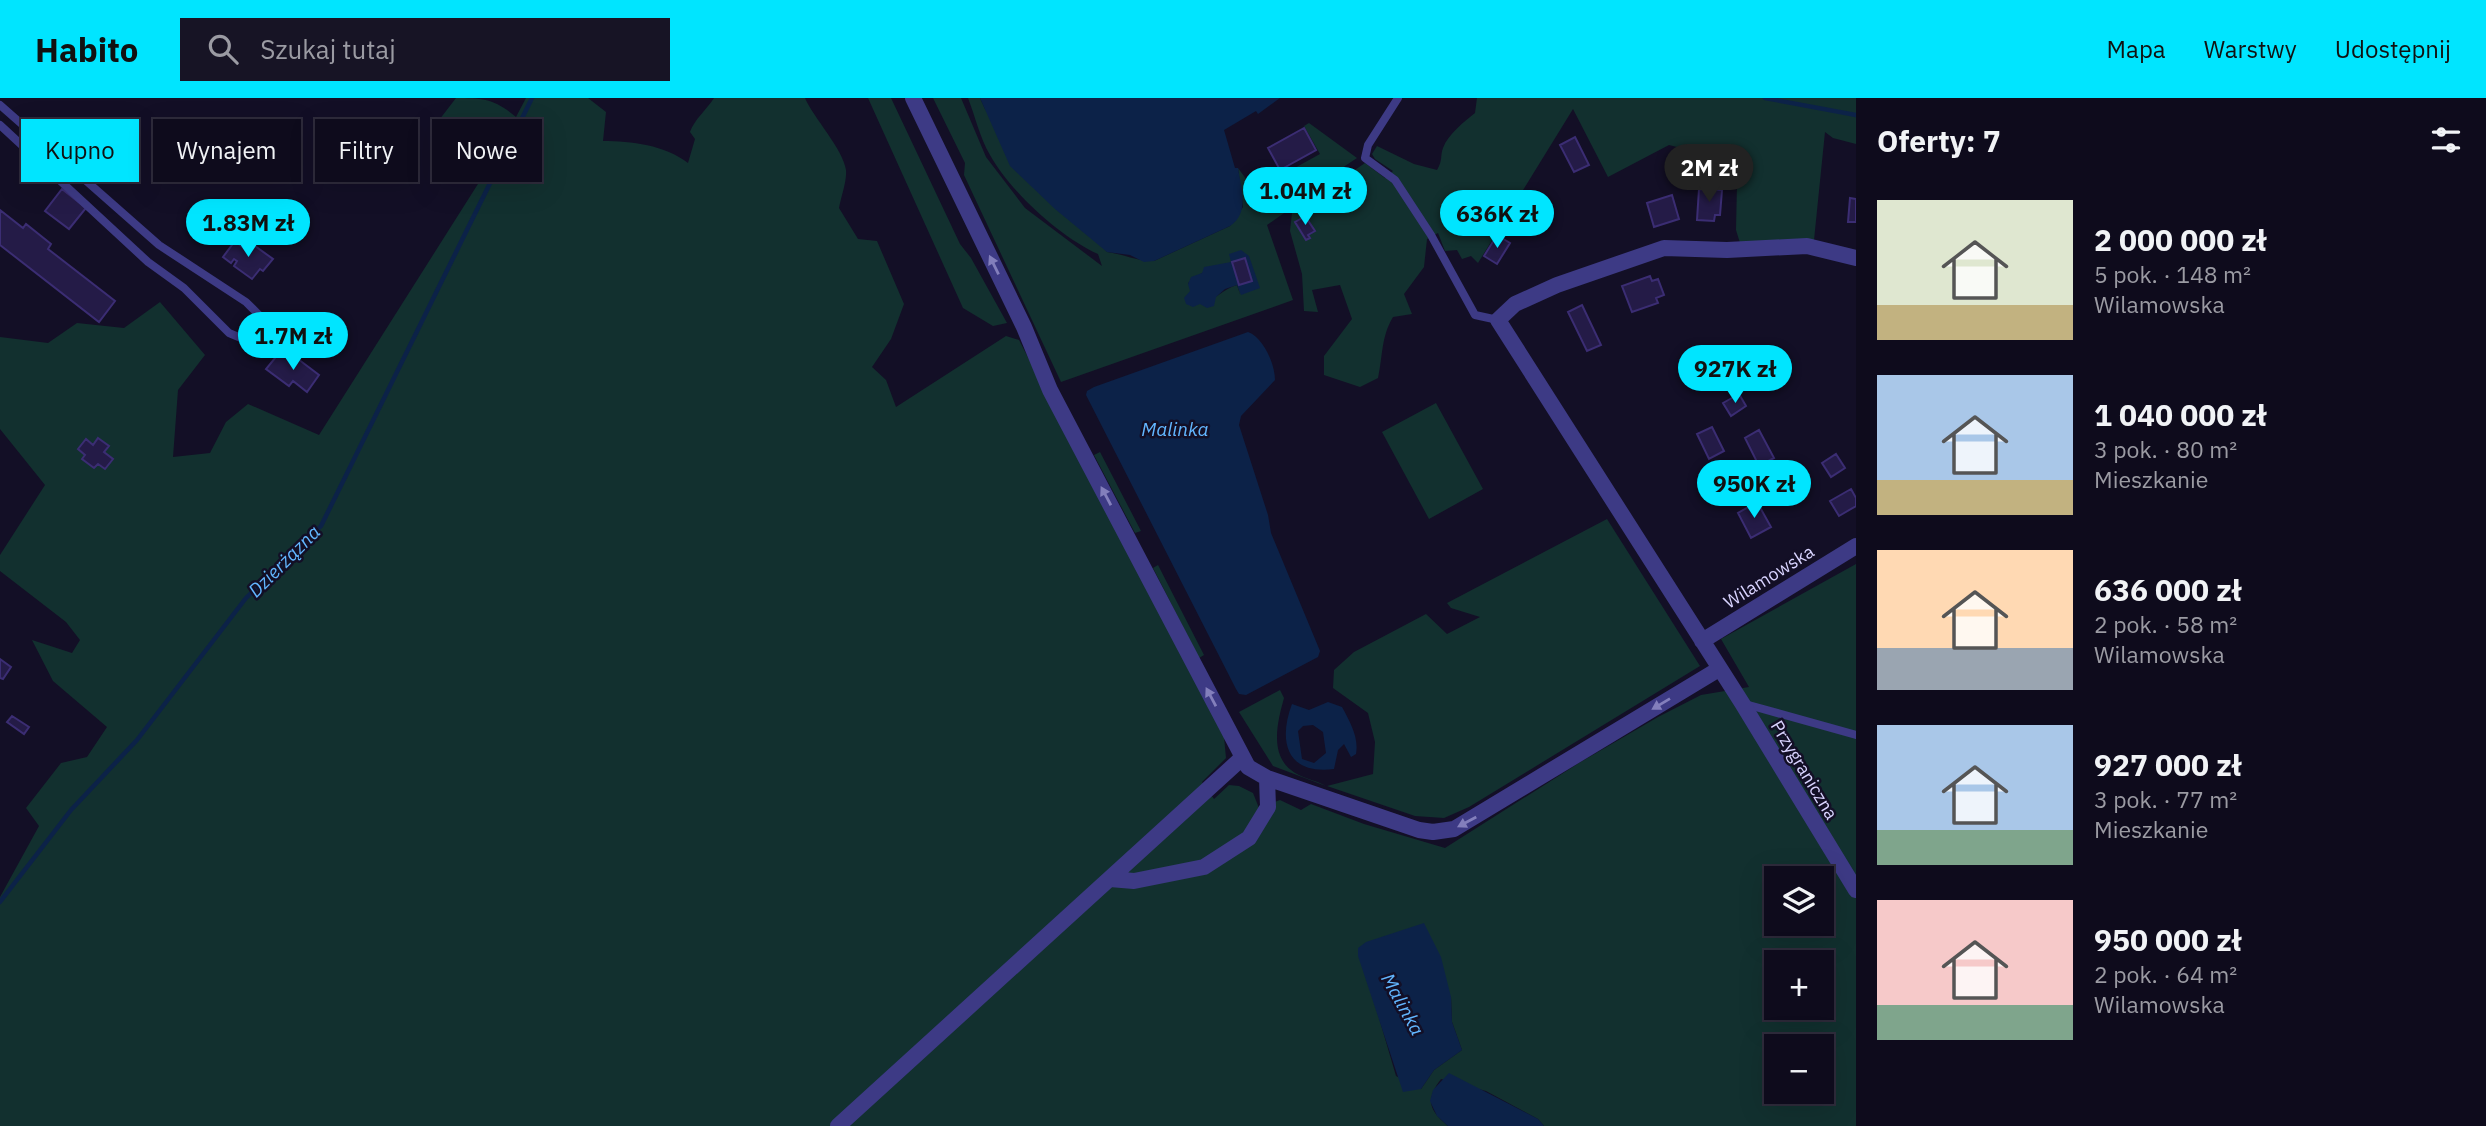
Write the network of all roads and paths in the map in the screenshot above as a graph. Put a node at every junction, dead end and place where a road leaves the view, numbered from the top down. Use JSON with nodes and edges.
{"nodes":[{"id":1,"x":914,"y":98,"type":"edge"},
{"id":2,"x":1398,"y":98,"type":"edge"},
{"id":3,"x":0,"y":105,"type":"edge"},
{"id":4,"x":0,"y":125,"type":"edge"},
{"id":5,"x":1856,"y":258,"type":"edge"},
{"id":6,"x":1498,"y":320,"type":"junction"},
{"id":7,"x":1856,"y":545,"type":"edge"},
{"id":8,"x":1702,"y":641,"type":"junction"},
{"id":9,"x":1719,"y":669,"type":"junction"},
{"id":10,"x":1742,"y":703,"type":"junction"},
{"id":11,"x":1856,"y":735,"type":"edge"},
{"id":12,"x":1242,"y":758,"type":"junction"},
{"id":13,"x":1267,"y":778,"type":"junction"},
{"id":14,"x":1110,"y":879,"type":"junction"},
{"id":15,"x":1856,"y":890,"type":"edge"},
{"id":16,"x":838,"y":1126,"type":"edge"}],
"edges":[{"from":12,"to":1,"type":"street","one_way":true},
{"from":2,"to":6,"type":"lane"},
{"from":3,"to":4,"type":"lane"},
{"from":5,"to":6,"type":"street"},
{"from":6,"to":8,"type":"street","name":"Przygraniczna"},
{"from":7,"to":8,"type":"street","name":"Wilamowska"},
{"from":8,"to":9,"type":"street","name":"Przygraniczna"},
{"from":9,"to":10,"type":"street","name":"Przygraniczna"},
{"from":9,"to":13,"type":"street","one_way":true},
{"from":10,"to":11,"type":"lane"},
{"from":10,"to":15,"type":"street","name":"Przygraniczna"},
{"from":12,"to":13,"type":"street"},
{"from":12,"to":14,"type":"street"},
{"from":13,"to":14,"type":"street"},
{"from":14,"to":16,"type":"street"}]}
